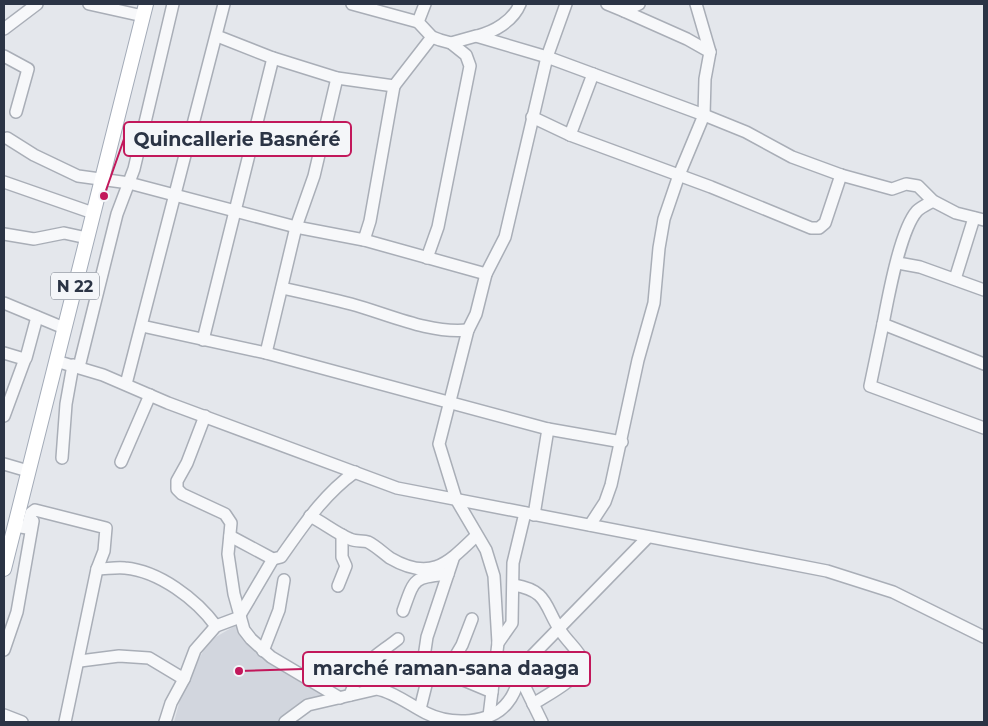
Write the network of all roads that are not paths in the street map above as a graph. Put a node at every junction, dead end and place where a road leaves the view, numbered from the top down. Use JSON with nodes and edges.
{"nodes":[{"id":1,"x":37,"y":4,"type":"edge"},
{"id":2,"x":88,"y":4,"type":"edge"},
{"id":3,"x":173,"y":4,"type":"edge"},
{"id":4,"x":224,"y":4,"type":"edge"},
{"id":5,"x":352,"y":4,"type":"edge"},
{"id":6,"x":425,"y":4,"type":"edge"},
{"id":7,"x":520,"y":4,"type":"edge"},
{"id":8,"x":566,"y":4,"type":"edge"},
{"id":9,"x":606,"y":4,"type":"edge"},
{"id":10,"x":639,"y":4,"type":"edge"},
{"id":11,"x":696,"y":4,"type":"edge"},
{"id":12,"x":145,"y":10,"type":"edge"},
{"id":13,"x":624,"y":11,"type":"junction"},
{"id":14,"x":418,"y":22,"type":"junction"},
{"id":15,"x":4,"y":29,"type":"edge"},
{"id":16,"x":217,"y":36,"type":"junction"},
{"id":17,"x":476,"y":36,"type":"junction"},
{"id":18,"x":432,"y":37,"type":"junction"},
{"id":19,"x":451,"y":43,"type":"junction"},
{"id":20,"x":710,"y":52,"type":"junction"},
{"id":21,"x":4,"y":56,"type":"edge"},
{"id":22,"x":547,"y":57,"type":"junction"},
{"id":23,"x":273,"y":58,"type":"junction"},
{"id":24,"x":593,"y":74,"type":"junction"},
{"id":25,"x":337,"y":78,"type":"junction"},
{"id":26,"x":394,"y":86,"type":"junction"},
{"id":27,"x":16,"y":112,"type":"dead end"},
{"id":28,"x":704,"y":115,"type":"junction"},
{"id":29,"x":532,"y":118,"type":"junction"},
{"id":30,"x":570,"y":135,"type":"junction"},
{"id":31,"x":6,"y":138,"type":"dead end"},
{"id":32,"x":679,"y":175,"type":"junction"},
{"id":33,"x":841,"y":175,"type":"junction"},
{"id":34,"x":100,"y":180,"type":"junction"},
{"id":35,"x":4,"y":182,"type":"edge"},
{"id":36,"x":129,"y":183,"type":"junction"},
{"id":37,"x":176,"y":194,"type":"junction"},
{"id":38,"x":934,"y":201,"type":"junction"},
{"id":39,"x":235,"y":211,"type":"junction"},
{"id":40,"x":93,"y":213,"type":"junction"},
{"id":41,"x":979,"y":219,"type":"edge"},
{"id":42,"x":296,"y":227,"type":"junction"},
{"id":43,"x":4,"y":234,"type":"edge"},
{"id":44,"x":87,"y":238,"type":"junction"},
{"id":45,"x":364,"y":240,"type":"junction"},
{"id":46,"x":427,"y":258,"type":"junction"},
{"id":47,"x":898,"y":263,"type":"junction"},
{"id":48,"x":486,"y":274,"type":"junction"},
{"id":49,"x":954,"y":279,"type":"junction"},
{"id":50,"x":282,"y":288,"type":"junction"},
{"id":51,"x":984,"y":290,"type":"edge"},
{"id":52,"x":4,"y":303,"type":"edge"},
{"id":53,"x":37,"y":317,"type":"junction"},
{"id":54,"x":883,"y":324,"type":"junction"},
{"id":55,"x":142,"y":326,"type":"junction"},
{"id":56,"x":64,"y":328,"type":"junction"},
{"id":57,"x":468,"y":330,"type":"junction"},
{"id":58,"x":203,"y":340,"type":"junction"},
{"id":59,"x":4,"y":353,"type":"edge"},
{"id":60,"x":266,"y":353,"type":"junction"},
{"id":61,"x":25,"y":359,"type":"junction"},
{"id":62,"x":56,"y":361,"type":"junction"},
{"id":63,"x":984,"y":364,"type":"edge"},
{"id":64,"x":76,"y":366,"type":"junction"},
{"id":65,"x":126,"y":384,"type":"junction"},
{"id":66,"x":150,"y":395,"type":"junction"},
{"id":67,"x":448,"y":402,"type":"junction"},
{"id":68,"x":4,"y":416,"type":"edge"},
{"id":69,"x":205,"y":416,"type":"junction"},
{"id":70,"x":984,"y":428,"type":"edge"},
{"id":71,"x":548,"y":429,"type":"junction"},
{"id":72,"x":622,"y":442,"type":"junction"},
{"id":73,"x":62,"y":458,"type":"dead end"},
{"id":74,"x":121,"y":462,"type":"dead end"},
{"id":75,"x":4,"y":464,"type":"edge"},
{"id":76,"x":28,"y":471,"type":"junction"},
{"id":77,"x":355,"y":472,"type":"junction"},
{"id":78,"x":456,"y":499,"type":"junction"},
{"id":79,"x":36,"y":510,"type":"junction"},
{"id":80,"x":529,"y":514,"type":"junction"},
{"id":81,"x":310,"y":516,"type":"junction"},
{"id":82,"x":590,"y":525,"type":"junction"},
{"id":83,"x":15,"y":526,"type":"junction"},
{"id":84,"x":342,"y":535,"type":"junction"},
{"id":85,"x":230,"y":536,"type":"junction"},
{"id":86,"x":476,"y":536,"type":"junction"},
{"id":87,"x":648,"y":537,"type":"junction"},
{"id":88,"x":273,"y":559,"type":"junction"},
{"id":89,"x":453,"y":559,"type":"junction"},
{"id":90,"x":4,"y":569,"type":"edge"},
{"id":91,"x":97,"y":569,"type":"junction"},
{"id":92,"x":448,"y":574,"type":"junction"},
{"id":93,"x":284,"y":580,"type":"dead end"},
{"id":94,"x":514,"y":585,"type":"junction"},
{"id":95,"x":338,"y":586,"type":"dead end"},
{"id":96,"x":403,"y":611,"type":"dead end"},
{"id":97,"x":240,"y":616,"type":"junction"},
{"id":98,"x":472,"y":619,"type":"dead end"},
{"id":99,"x":216,"y":626,"type":"junction"},
{"id":100,"x":559,"y":629,"type":"junction"},
{"id":101,"x":984,"y":637,"type":"edge"},
{"id":102,"x":398,"y":639,"type":"dead end"},
{"id":103,"x":498,"y":643,"type":"junction"},
{"id":104,"x":4,"y":650,"type":"edge"},
{"id":105,"x":263,"y":651,"type":"junction"},
{"id":106,"x":80,"y":661,"type":"junction"},
{"id":107,"x":520,"y":677,"type":"junction"},
{"id":108,"x":184,"y":679,"type":"junction"},
{"id":109,"x":492,"y":692,"type":"junction"},
{"id":110,"x":345,"y":696,"type":"junction"},
{"id":111,"x":533,"y":704,"type":"junction"},
{"id":112,"x":420,"y":709,"type":"junction"},
{"id":113,"x":4,"y":715,"type":"edge"},
{"id":114,"x":489,"y":716,"type":"junction"},
{"id":115,"x":22,"y":722,"type":"edge"},
{"id":116,"x":65,"y":722,"type":"edge"},
{"id":117,"x":165,"y":722,"type":"edge"},
{"id":118,"x":284,"y":722,"type":"edge"},
{"id":119,"x":542,"y":722,"type":"edge"}],
"edges":[{"from":1,"to":15,"type":"street"},
{"from":2,"to":12,"type":"street"},
{"from":3,"to":36,"type":"street"},
{"from":4,"to":16,"type":"street"},
{"from":5,"to":14,"type":"street"},
{"from":6,"to":14,"type":"street"},
{"from":7,"to":17,"type":"street"},
{"from":8,"to":22,"type":"street"},
{"from":9,"to":13,"type":"street"},
{"from":10,"to":13,"type":"street"},
{"from":11,"to":20,"type":"street"},
{"from":12,"to":34,"type":"main road","number":"N 22"},
{"from":13,"to":20,"type":"street"},
{"from":14,"to":18,"type":"street"},
{"from":16,"to":23,"type":"street"},
{"from":16,"to":37,"type":"street"},
{"from":17,"to":19,"type":"street"},
{"from":17,"to":22,"type":"street"},
{"from":18,"to":19,"type":"street"},
{"from":18,"to":26,"type":"street"},
{"from":19,"to":46,"type":"street"},
{"from":20,"to":28,"type":"street"},
{"from":21,"to":27,"type":"street"},
{"from":22,"to":24,"type":"street"},
{"from":22,"to":29,"type":"street"},
{"from":23,"to":25,"type":"street"},
{"from":23,"to":39,"type":"street"},
{"from":24,"to":28,"type":"street"},
{"from":24,"to":30,"type":"street"},
{"from":25,"to":26,"type":"street"},
{"from":25,"to":42,"type":"street"},
{"from":26,"to":45,"type":"street"},
{"from":28,"to":32,"type":"street"},
{"from":28,"to":33,"type":"street"},
{"from":29,"to":30,"type":"street"},
{"from":29,"to":48,"type":"street"},
{"from":30,"to":32,"type":"street"},
{"from":31,"to":34,"type":"street"},
{"from":32,"to":33,"type":"street"},
{"from":32,"to":72,"type":"street"},
{"from":33,"to":38,"type":"street"},
{"from":34,"to":36,"type":"street"},
{"from":34,"to":40,"type":"main road","number":"N 22"},
{"from":35,"to":40,"type":"street"},
{"from":36,"to":37,"type":"street"},
{"from":36,"to":64,"type":"street"},
{"from":37,"to":39,"type":"street"},
{"from":37,"to":55,"type":"street"},
{"from":38,"to":41,"type":"street"},
{"from":38,"to":47,"type":"street"},
{"from":39,"to":42,"type":"street"},
{"from":39,"to":58,"type":"street"},
{"from":40,"to":44,"type":"main road","number":"N 22"},
{"from":41,"to":49,"type":"street"},
{"from":42,"to":45,"type":"street"},
{"from":42,"to":50,"type":"street"},
{"from":43,"to":44,"type":"street"},
{"from":44,"to":56,"type":"main road","number":"N 22"},
{"from":45,"to":46,"type":"street"},
{"from":46,"to":48,"type":"street"},
{"from":47,"to":49,"type":"street"},
{"from":47,"to":54,"type":"street"},
{"from":48,"to":57,"type":"street"},
{"from":49,"to":51,"type":"street"},
{"from":50,"to":57,"type":"street"},
{"from":50,"to":60,"type":"street"},
{"from":52,"to":53,"type":"street"},
{"from":53,"to":56,"type":"street"},
{"from":53,"to":61,"type":"street"},
{"from":54,"to":63,"type":"street"},
{"from":54,"to":70,"type":"street"},
{"from":55,"to":58,"type":"street"},
{"from":55,"to":65,"type":"street"},
{"from":56,"to":62,"type":"main road","number":"N 22"},
{"from":57,"to":67,"type":"street"},
{"from":58,"to":60,"type":"street"},
{"from":59,"to":61,"type":"street"},
{"from":60,"to":67,"type":"street"},
{"from":61,"to":68,"type":"street"},
{"from":62,"to":64,"type":"street"},
{"from":62,"to":76,"type":"main road","number":"N 22"},
{"from":64,"to":65,"type":"street"},
{"from":64,"to":73,"type":"street"},
{"from":65,"to":66,"type":"street"},
{"from":66,"to":69,"type":"street"},
{"from":66,"to":74,"type":"street"},
{"from":67,"to":71,"type":"street"},
{"from":67,"to":78,"type":"street"},
{"from":69,"to":77,"type":"street"},
{"from":69,"to":85,"type":"street"},
{"from":71,"to":72,"type":"street"},
{"from":71,"to":80,"type":"street"},
{"from":72,"to":82,"type":"street"},
{"from":75,"to":76,"type":"street"},
{"from":76,"to":83,"type":"main road","number":"N 22"},
{"from":77,"to":78,"type":"street"},
{"from":77,"to":81,"type":"street"},
{"from":78,"to":80,"type":"street"},
{"from":78,"to":86,"type":"street"},
{"from":79,"to":83,"type":"street"},
{"from":79,"to":91,"type":"street"},
{"from":79,"to":104,"type":"street"},
{"from":80,"to":82,"type":"street"},
{"from":80,"to":94,"type":"street"},
{"from":81,"to":84,"type":"street"},
{"from":81,"to":88,"type":"street"},
{"from":82,"to":87,"type":"street"},
{"from":83,"to":90,"type":"main road","number":"N 22"},
{"from":84,"to":89,"type":"street"},
{"from":84,"to":95,"type":"street"},
{"from":85,"to":88,"type":"street"},
{"from":85,"to":97,"type":"street"},
{"from":86,"to":89,"type":"street"},
{"from":86,"to":103,"type":"street"},
{"from":87,"to":100,"type":"street"},
{"from":87,"to":101,"type":"street"},
{"from":88,"to":97,"type":"street"},
{"from":89,"to":92,"type":"street"},
{"from":91,"to":99,"type":"street"},
{"from":91,"to":106,"type":"street"},
{"from":92,"to":96,"type":"street"},
{"from":92,"to":112,"type":"street"},
{"from":93,"to":105,"type":"street"},
{"from":94,"to":100,"type":"street"},
{"from":94,"to":103,"type":"street"},
{"from":97,"to":99,"type":"street"},
{"from":97,"to":105,"type":"street"},
{"from":98,"to":109,"type":"street"},
{"from":99,"to":108,"type":"street"},
{"from":100,"to":107,"type":"street"},
{"from":100,"to":111,"type":"street"},
{"from":102,"to":110,"type":"street"},
{"from":103,"to":109,"type":"street"},
{"from":105,"to":110,"type":"street"},
{"from":106,"to":108,"type":"street"},
{"from":106,"to":116,"type":"street"},
{"from":107,"to":111,"type":"street"},
{"from":107,"to":114,"type":"street"},
{"from":108,"to":117,"type":"street"},
{"from":109,"to":114,"type":"street"},
{"from":110,"to":112,"type":"street"},
{"from":110,"to":118,"type":"street"},
{"from":111,"to":119,"type":"street"},
{"from":112,"to":114,"type":"street"},
{"from":113,"to":115,"type":"street"}]}
